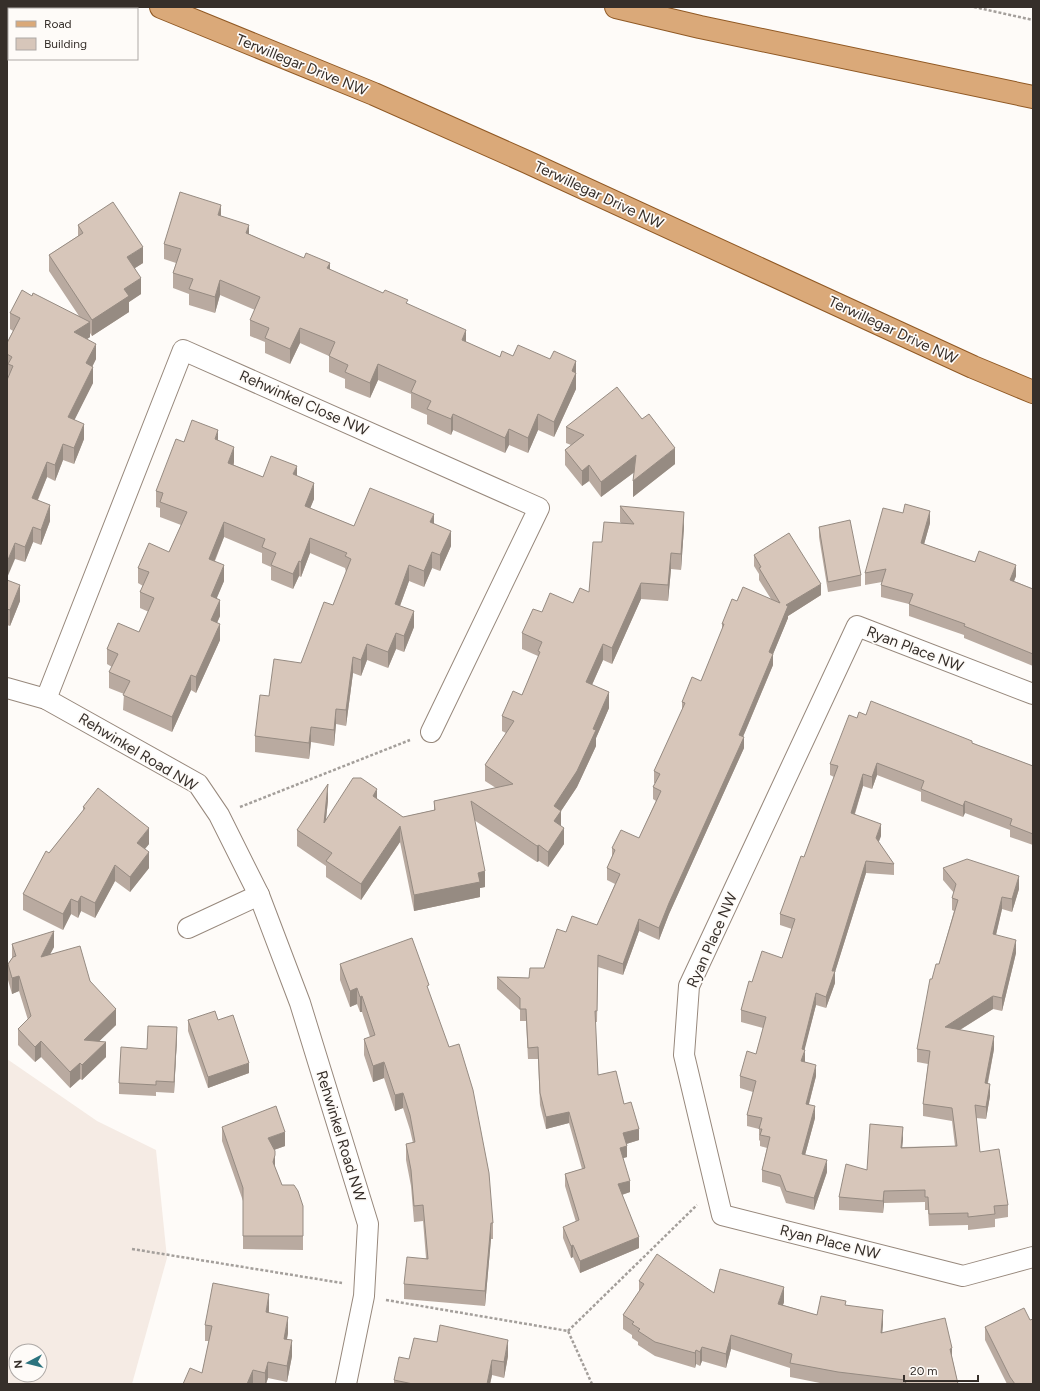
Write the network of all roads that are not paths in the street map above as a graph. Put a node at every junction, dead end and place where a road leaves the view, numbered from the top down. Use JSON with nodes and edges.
{"nodes":[{"id":1,"x":161,"y":7,"type":"edge"},
{"id":2,"x":616,"y":7,"type":"edge"},
{"id":3,"x":1033,"y":98,"type":"edge"},
{"id":4,"x":1033,"y":392,"type":"edge"},
{"id":5,"x":7,"y":688,"type":"edge"},
{"id":6,"x":1033,"y":694,"type":"edge"},
{"id":7,"x":46,"y":699,"type":"junction"},
{"id":8,"x":431,"y":732,"type":"road end"},
{"id":9,"x":259,"y":895,"type":"junction"},
{"id":10,"x":188,"y":928,"type":"dead end"},
{"id":11,"x":1033,"y":1257,"type":"edge"},
{"id":12,"x":346,"y":1384,"type":"edge"}],
"edges":[{"from":1,"to":4,"type":"main road","name":"Terwillegar Drive NW"},
{"from":2,"to":3,"type":"main road"},
{"from":5,"to":7,"type":"street","name":"Rehwinkel Road NW"},
{"from":6,"to":11,"type":"street","name":"Ryan Place NW"},
{"from":7,"to":8,"type":"street","name":"Rehwinkel Close NW"},
{"from":7,"to":9,"type":"street","name":"Rehwinkel Road NW"},
{"from":9,"to":10,"type":"street"},
{"from":9,"to":12,"type":"street","name":"Rehwinkel Road NW"}]}
